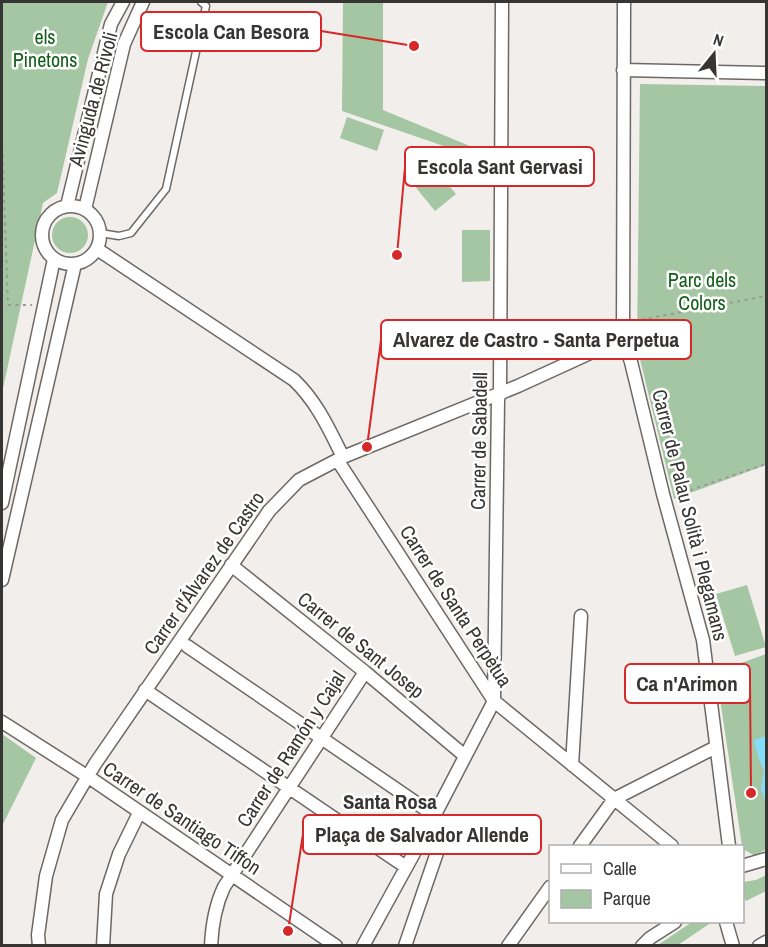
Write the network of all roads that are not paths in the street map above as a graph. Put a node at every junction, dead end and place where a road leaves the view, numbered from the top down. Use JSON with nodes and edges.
{"nodes":[{"id":1,"x":123,"y":2,"type":"edge"},
{"id":2,"x":143,"y":2,"type":"edge"},
{"id":3,"x":201,"y":2,"type":"edge"},
{"id":4,"x":502,"y":2,"type":"edge"},
{"id":5,"x":624,"y":2,"type":"edge"},
{"id":6,"x":623,"y":70,"type":"junction"},
{"id":7,"x":766,"y":73,"type":"edge"},
{"id":8,"x":67,"y":206,"type":"junction"},
{"id":9,"x":85,"y":209,"type":"junction"},
{"id":10,"x":100,"y":233,"type":"junction"},
{"id":11,"x":97,"y":249,"type":"junction"},
{"id":12,"x":54,"y":259,"type":"junction"},
{"id":13,"x":75,"y":264,"type":"junction"},
{"id":14,"x":622,"y":339,"type":"junction"},
{"id":15,"x":500,"y":391,"type":"junction"},
{"id":16,"x":341,"y":459,"type":"junction"},
{"id":17,"x":2,"y":503,"type":"edge"},
{"id":18,"x":231,"y":565,"type":"junction"},
{"id":19,"x":2,"y":580,"type":"edge"},
{"id":20,"x":581,"y":616,"type":"dead end"},
{"id":21,"x":187,"y":646,"type":"dead end"},
{"id":22,"x":365,"y":672,"type":"junction"},
{"id":23,"x":146,"y":690,"type":"junction"},
{"id":24,"x":494,"y":701,"type":"junction"},
{"id":25,"x":3,"y":721,"type":"edge"},
{"id":26,"x":321,"y":738,"type":"junction"},
{"id":27,"x":716,"y":747,"type":"junction"},
{"id":28,"x":465,"y":756,"type":"junction"},
{"id":29,"x":572,"y":765,"type":"junction"},
{"id":30,"x":87,"y":777,"type":"junction"},
{"id":31,"x":289,"y":787,"type":"junction"},
{"id":32,"x":614,"y":799,"type":"junction"},
{"id":33,"x":139,"y":813,"type":"junction"},
{"id":34,"x":429,"y":817,"type":"junction"},
{"id":35,"x":581,"y":845,"type":"edge"},
{"id":36,"x":671,"y":845,"type":"edge"},
{"id":37,"x":729,"y":845,"type":"edge"},
{"id":38,"x":766,"y":859,"type":"edge"},
{"id":39,"x":744,"y":865,"type":"edge"},
{"id":40,"x":406,"y":867,"type":"junction"},
{"id":41,"x":231,"y":876,"type":"junction"},
{"id":42,"x":549,"y":888,"type":"edge"},
{"id":43,"x":672,"y":923,"type":"edge"},
{"id":44,"x":727,"y":923,"type":"edge"},
{"id":45,"x":766,"y":942,"type":"edge"},
{"id":46,"x":39,"y":945,"type":"edge"},
{"id":47,"x":102,"y":945,"type":"edge"},
{"id":48,"x":212,"y":945,"type":"edge"},
{"id":49,"x":336,"y":945,"type":"edge"},
{"id":50,"x":363,"y":945,"type":"edge"},
{"id":51,"x":405,"y":945,"type":"edge"},
{"id":52,"x":508,"y":945,"type":"edge"},
{"id":53,"x":642,"y":945,"type":"edge"},
{"id":54,"x":734,"y":945,"type":"edge"},
{"id":55,"x":759,"y":945,"type":"edge"}],
"edges":[{"from":1,"to":8,"type":"street","name":"Avinguda de Rivoli"},
{"from":2,"to":9,"type":"street","name":"Avinguda de Rivoli"},
{"from":3,"to":10,"type":"lane"},
{"from":4,"to":15,"type":"street","name":"Carrer de Sabadell"},
{"from":5,"to":6,"type":"street"},
{"from":6,"to":7,"type":"street"},
{"from":6,"to":14,"type":"street"},
{"from":8,"to":9,"type":"street"},
{"from":8,"to":12,"type":"street"},
{"from":9,"to":10,"type":"street"},
{"from":10,"to":11,"type":"street"},
{"from":11,"to":13,"type":"street"},
{"from":11,"to":16,"type":"street","name":"Carrer de Santa Perpètua"},
{"from":12,"to":13,"type":"street"},
{"from":12,"to":17,"type":"street"},
{"from":13,"to":19,"type":"street"},
{"from":14,"to":15,"type":"street","name":"Carrer d'Álvarez de Castro"},
{"from":14,"to":27,"type":"street","name":"Carrer de Palau Solità i Plegamans"},
{"from":15,"to":16,"type":"street","name":"Carrer d'Álvarez de Castro"},
{"from":15,"to":24,"type":"street","name":"Carrer de Sabadell"},
{"from":16,"to":18,"type":"street","name":"Carrer d'Álvarez de Castro"},
{"from":16,"to":24,"type":"street","name":"Carrer de Santa Perpètua"},
{"from":18,"to":22,"type":"street","name":"Carrer de Sant Josep"},
{"from":18,"to":23,"type":"street","name":"Carrer d'Álvarez de Castro"},
{"from":20,"to":29,"type":"street"},
{"from":21,"to":26,"type":"street"},
{"from":22,"to":26,"type":"street","name":"Carrer de Ramón y Cajal"},
{"from":22,"to":28,"type":"street","name":"Carrer de Sant Josep"},
{"from":23,"to":30,"type":"street","name":"Carrer d'Álvarez de Castro"},
{"from":23,"to":31,"type":"street"},
{"from":24,"to":28,"type":"street"},
{"from":24,"to":29,"type":"street","name":"Carrer de Santa Perpètua"},
{"from":25,"to":30,"type":"street","name":"Carrer de Santiago Tiffon"},
{"from":26,"to":31,"type":"street","name":"Carrer de Ramón y Cajal"},
{"from":26,"to":34,"type":"street"},
{"from":27,"to":32,"type":"street"},
{"from":27,"to":37,"type":"street","name":"Carrer de Palau Solità i Plegamans"},
{"from":28,"to":34,"type":"street"},
{"from":29,"to":32,"type":"street","name":"Carrer de Santa Perpètua"},
{"from":30,"to":33,"type":"street","name":"Carrer de Santiago Tiffon"},
{"from":30,"to":46,"type":"street","name":"Carrer d'Álvarez de Castro"},
{"from":31,"to":40,"type":"street"},
{"from":31,"to":41,"type":"street","name":"Carrer de Ramón y Cajal"},
{"from":32,"to":35,"type":"street"},
{"from":32,"to":36,"type":"street","name":"Carrer de Santa Perpètua"},
{"from":33,"to":41,"type":"street","name":"Carrer de Santiago Tiffon"},
{"from":33,"to":47,"type":"street"},
{"from":34,"to":40,"type":"street"},
{"from":34,"to":51,"type":"street"},
{"from":38,"to":39,"type":"street"},
{"from":40,"to":50,"type":"street"},
{"from":41,"to":48,"type":"street","name":"Carrer de Ramón y Cajal"},
{"from":41,"to":49,"type":"street","name":"Carrer de Santiago Tiffon"},
{"from":42,"to":52,"type":"street"},
{"from":43,"to":53,"type":"street"},
{"from":44,"to":54,"type":"street"},
{"from":45,"to":55,"type":"street"}]}
